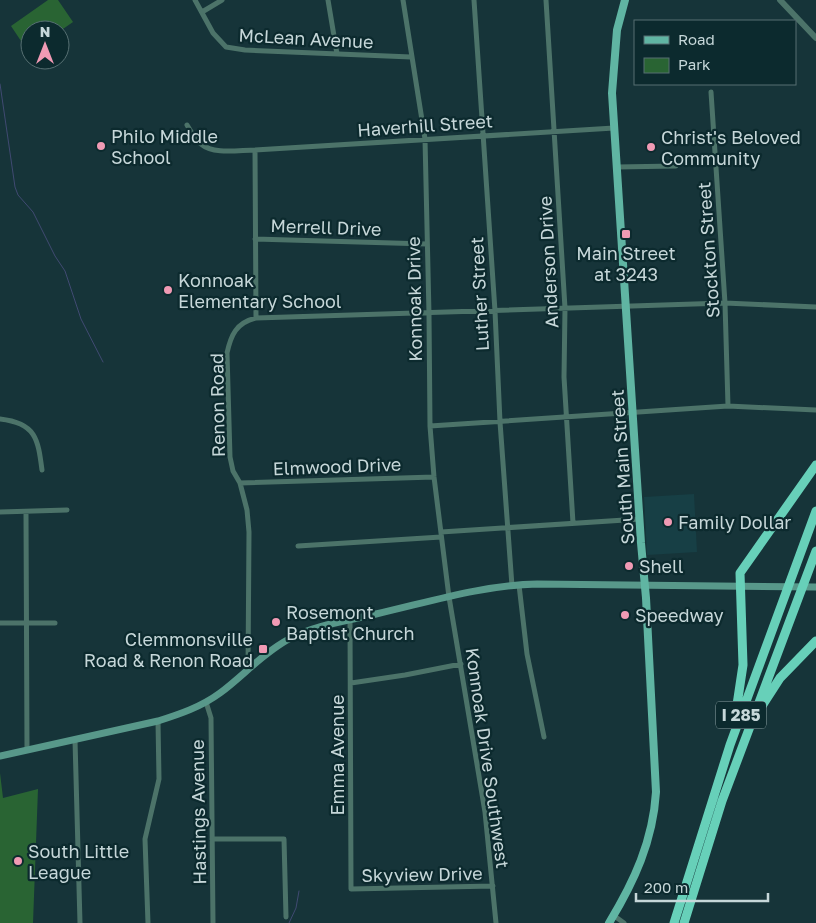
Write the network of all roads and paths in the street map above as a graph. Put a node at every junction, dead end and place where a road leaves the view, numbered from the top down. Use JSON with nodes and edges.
{"nodes":[{"id":1,"x":194,"y":0,"type":"edge"},
{"id":2,"x":222,"y":0,"type":"edge"},
{"id":3,"x":328,"y":0,"type":"edge"},
{"id":4,"x":403,"y":0,"type":"edge"},
{"id":5,"x":474,"y":0,"type":"edge"},
{"id":6,"x":546,"y":0,"type":"edge"},
{"id":7,"x":625,"y":0,"type":"edge"},
{"id":8,"x":784,"y":1,"type":"edge"},
{"id":9,"x":202,"y":12,"type":"junction"},
{"id":10,"x":816,"y":38,"type":"edge"},
{"id":11,"x":336,"y":54,"type":"junction"},
{"id":12,"x":411,"y":57,"type":"junction"},
{"id":13,"x":711,"y":92,"type":"dead end"},
{"id":14,"x":187,"y":126,"type":"dead end"},
{"id":15,"x":614,"y":128,"type":"junction"},
{"id":16,"x":554,"y":130,"type":"junction"},
{"id":17,"x":483,"y":135,"type":"junction"},
{"id":18,"x":425,"y":139,"type":"junction"},
{"id":19,"x":255,"y":150,"type":"junction"},
{"id":20,"x":676,"y":166,"type":"dead end"},
{"id":21,"x":617,"y":167,"type":"junction"},
{"id":22,"x":255,"y":239,"type":"junction"},
{"id":23,"x":427,"y":244,"type":"junction"},
{"id":24,"x":725,"y":303,"type":"junction"},
{"id":25,"x":626,"y":307,"type":"junction"},
{"id":26,"x":816,"y":307,"type":"edge"},
{"id":27,"x":565,"y":308,"type":"junction"},
{"id":28,"x":494,"y":311,"type":"junction"},
{"id":29,"x":429,"y":314,"type":"junction"},
{"id":30,"x":256,"y":318,"type":"junction"},
{"id":31,"x":728,"y":406,"type":"junction"},
{"id":32,"x":816,"y":410,"type":"edge"},
{"id":33,"x":633,"y":413,"type":"junction"},
{"id":34,"x":566,"y":417,"type":"junction"},
{"id":35,"x":0,"y":419,"type":"edge"},
{"id":36,"x":500,"y":422,"type":"junction"},
{"id":37,"x":430,"y":426,"type":"junction"},
{"id":38,"x":816,"y":466,"type":"edge"},
{"id":39,"x":42,"y":470,"type":"dead end"},
{"id":40,"x":434,"y":478,"type":"junction"},
{"id":41,"x":240,"y":483,"type":"junction"},
{"id":42,"x":67,"y":510,"type":"dead end"},
{"id":43,"x":816,"y":511,"type":"edge"},
{"id":44,"x":0,"y":512,"type":"edge"},
{"id":45,"x":26,"y":513,"type":"junction"},
{"id":46,"x":640,"y":519,"type":"junction"},
{"id":47,"x":573,"y":523,"type":"junction"},
{"id":48,"x":507,"y":527,"type":"junction"},
{"id":49,"x":441,"y":535,"type":"junction"},
{"id":50,"x":298,"y":546,"type":"dead end"},
{"id":51,"x":816,"y":551,"type":"edge"},
{"id":52,"x":516,"y":585,"type":"junction"},
{"id":53,"x":645,"y":586,"type":"junction"},
{"id":54,"x":741,"y":588,"type":"junction"},
{"id":55,"x":816,"y":588,"type":"edge"},
{"id":56,"x":449,"y":597,"type":"junction"},
{"id":57,"x":350,"y":620,"type":"junction"},
{"id":58,"x":0,"y":623,"type":"edge"},
{"id":59,"x":26,"y":623,"type":"junction"},
{"id":60,"x":55,"y":623,"type":"dead end"},
{"id":61,"x":816,"y":641,"type":"edge"},
{"id":62,"x":461,"y":664,"type":"junction"},
{"id":63,"x":248,"y":670,"type":"junction"},
{"id":64,"x":351,"y":683,"type":"junction"},
{"id":65,"x":206,"y":702,"type":"junction"},
{"id":66,"x":158,"y":721,"type":"junction"},
{"id":67,"x":748,"y":731,"type":"junction"},
{"id":68,"x":544,"y":737,"type":"dead end"},
{"id":69,"x":75,"y":740,"type":"junction"},
{"id":70,"x":730,"y":745,"type":"junction"},
{"id":71,"x":27,"y":750,"type":"junction"},
{"id":72,"x":0,"y":756,"type":"edge"},
{"id":73,"x":212,"y":839,"type":"junction"},
{"id":74,"x":493,"y":886,"type":"junction"},
{"id":75,"x":351,"y":889,"type":"joint"},
{"id":76,"x":613,"y":915,"type":"junction"},
{"id":77,"x":286,"y":917,"type":"dead end"},
{"id":78,"x":80,"y":923,"type":"edge"},
{"id":79,"x":148,"y":923,"type":"edge"},
{"id":80,"x":214,"y":923,"type":"edge"},
{"id":81,"x":496,"y":923,"type":"edge"},
{"id":82,"x":608,"y":923,"type":"edge"},
{"id":83,"x":624,"y":923,"type":"edge"},
{"id":84,"x":674,"y":923,"type":"edge"},
{"id":85,"x":684,"y":923,"type":"edge"}],
"edges":[{"from":1,"to":9,"type":"street","name":"McLean Avenue"},
{"from":2,"to":9,"type":"street"},
{"from":3,"to":11,"type":"street"},
{"from":4,"to":12,"type":"street","name":"Konnoak Drive"},
{"from":5,"to":17,"type":"street","name":"Luther Street"},
{"from":6,"to":16,"type":"street","name":"Anderson Drive"},
{"from":7,"to":15,"type":"main road","name":"South Main Street"},
{"from":8,"to":10,"type":"street"},
{"from":9,"to":11,"type":"street","name":"McLean Avenue"},
{"from":11,"to":12,"type":"street","name":"McLean Avenue"},
{"from":12,"to":18,"type":"street","name":"Konnoak Drive"},
{"from":13,"to":24,"type":"street","name":"Stockton Street"},
{"from":14,"to":19,"type":"street","name":"Haverhill Street"},
{"from":15,"to":16,"type":"street","name":"Haverhill Street"},
{"from":15,"to":21,"type":"main road","name":"South Main Street"},
{"from":16,"to":17,"type":"street","name":"Haverhill Street"},
{"from":16,"to":27,"type":"street","name":"Anderson Drive"},
{"from":17,"to":18,"type":"street","name":"Haverhill Street"},
{"from":17,"to":28,"type":"street","name":"Luther Street"},
{"from":18,"to":19,"type":"street","name":"Haverhill Street"},
{"from":18,"to":23,"type":"street","name":"Konnoak Drive"},
{"from":19,"to":22,"type":"street"},
{"from":20,"to":21,"type":"street"},
{"from":21,"to":25,"type":"main road","name":"South Main Street"},
{"from":22,"to":23,"type":"street","name":"Merrell Drive"},
{"from":22,"to":30,"type":"street"},
{"from":23,"to":29,"type":"street","name":"Konnoak Drive"},
{"from":24,"to":25,"type":"street"},
{"from":24,"to":26,"type":"street"},
{"from":24,"to":31,"type":"street","name":"Stockton Street"},
{"from":25,"to":27,"type":"street"},
{"from":25,"to":33,"type":"main road","name":"South Main Street"},
{"from":27,"to":28,"type":"street"},
{"from":27,"to":34,"type":"street","name":"Anderson Drive"},
{"from":28,"to":29,"type":"street"},
{"from":28,"to":36,"type":"street","name":"Luther Street"},
{"from":29,"to":30,"type":"street"},
{"from":29,"to":37,"type":"street","name":"Konnoak Drive"},
{"from":30,"to":41,"type":"street","name":"Renon Road"},
{"from":31,"to":32,"type":"street"},
{"from":31,"to":33,"type":"street"},
{"from":33,"to":34,"type":"street"},
{"from":33,"to":46,"type":"main road","name":"South Main Street"},
{"from":34,"to":36,"type":"street"},
{"from":34,"to":47,"type":"street","name":"Anderson Drive"},
{"from":35,"to":39,"type":"street"},
{"from":36,"to":37,"type":"street"},
{"from":36,"to":48,"type":"street","name":"Luther Street"},
{"from":37,"to":40,"type":"street","name":"Konnoak Drive"},
{"from":38,"to":54,"type":"highway"},
{"from":40,"to":41,"type":"street","name":"Elmwood Drive"},
{"from":40,"to":49,"type":"street","name":"Konnoak Drive"},
{"from":41,"to":63,"type":"street","name":"Renon Road"},
{"from":42,"to":45,"type":"street"},
{"from":43,"to":70,"type":"highway","number":"I 285"},
{"from":44,"to":45,"type":"street"},
{"from":45,"to":59,"type":"street"},
{"from":46,"to":47,"type":"street"},
{"from":46,"to":53,"type":"main road","name":"South Main Street"},
{"from":47,"to":48,"type":"street"},
{"from":48,"to":49,"type":"street"},
{"from":48,"to":52,"type":"street","name":"Luther Street"},
{"from":49,"to":50,"type":"street"},
{"from":49,"to":56,"type":"street","name":"Konnoak Drive"},
{"from":51,"to":67,"type":"highway","number":"I 285"},
{"from":52,"to":53,"type":"main road"},
{"from":52,"to":56,"type":"main road"},
{"from":52,"to":68,"type":"street","name":"Luther Street"},
{"from":53,"to":54,"type":"main road"},
{"from":53,"to":76,"type":"main road","name":"South Main Street"},
{"from":54,"to":55,"type":"main road"},
{"from":54,"to":70,"type":"highway"},
{"from":56,"to":57,"type":"main road"},
{"from":56,"to":62,"type":"street","name":"Konnoak Drive Southwest"},
{"from":57,"to":63,"type":"main road"},
{"from":57,"to":64,"type":"street","name":"Emma Avenue"},
{"from":58,"to":59,"type":"street"},
{"from":59,"to":60,"type":"street"},
{"from":59,"to":71,"type":"street"},
{"from":61,"to":67,"type":"highway"},
{"from":62,"to":64,"type":"street"},
{"from":62,"to":74,"type":"street","name":"Konnoak Drive Southwest"},
{"from":63,"to":65,"type":"main road"},
{"from":64,"to":75,"type":"street","name":"Emma Avenue"},
{"from":65,"to":66,"type":"main road"},
{"from":65,"to":73,"type":"street","name":"Hastings Avenue"},
{"from":66,"to":69,"type":"main road"},
{"from":66,"to":79,"type":"street"},
{"from":67,"to":85,"type":"highway","number":"I 285"},
{"from":69,"to":71,"type":"main road"},
{"from":69,"to":78,"type":"street"},
{"from":70,"to":84,"type":"highway","number":"I 285"},
{"from":71,"to":72,"type":"main road"},
{"from":73,"to":77,"type":"street"},
{"from":73,"to":80,"type":"street","name":"Hastings Avenue"},
{"from":74,"to":75,"type":"street","name":"Skyview Drive"},
{"from":74,"to":81,"type":"street","name":"Konnoak Drive Southwest"},
{"from":76,"to":82,"type":"main road","name":"South Main Street"},
{"from":76,"to":83,"type":"street"}]}
